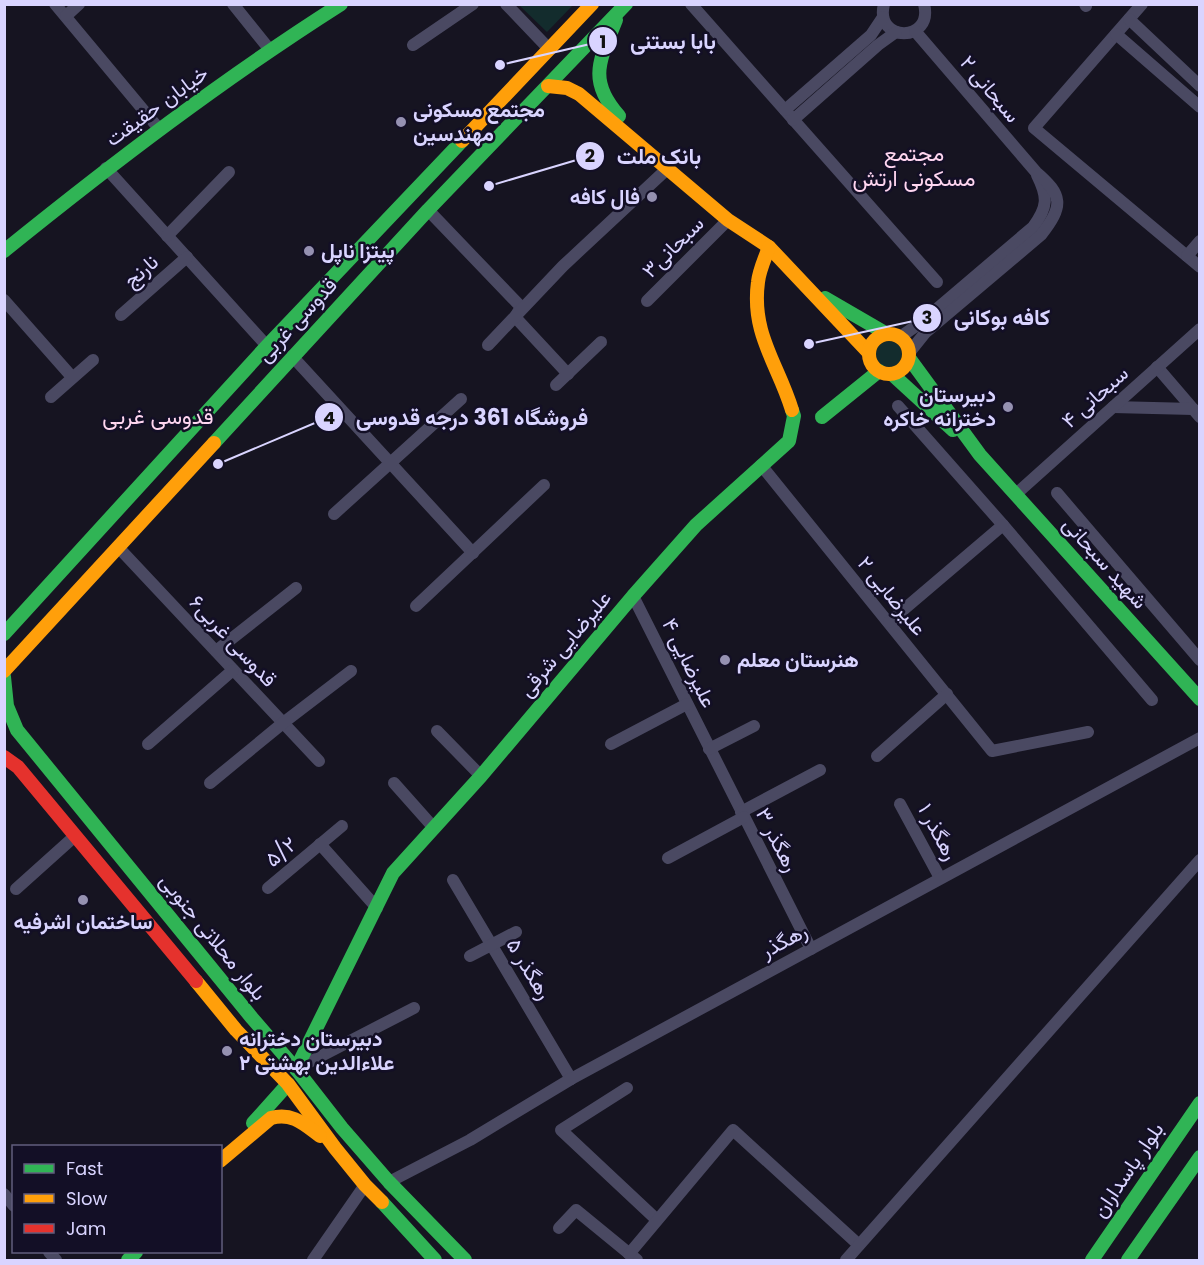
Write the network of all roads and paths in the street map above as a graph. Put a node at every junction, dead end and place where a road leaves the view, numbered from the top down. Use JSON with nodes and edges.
{"nodes":[{"id":1,"x":55,"y":4,"type":"edge"},
{"id":2,"x":79,"y":4,"type":"edge"},
{"id":3,"x":233,"y":4,"type":"edge"},
{"id":4,"x":341,"y":4,"type":"edge"},
{"id":5,"x":473,"y":4,"type":"edge"},
{"id":6,"x":506,"y":4,"type":"edge"},
{"id":7,"x":592,"y":4,"type":"edge"},
{"id":8,"x":691,"y":4,"type":"edge"},
{"id":9,"x":1142,"y":4,"type":"edge"},
{"id":10,"x":926,"y":6,"type":"edge"},
{"id":11,"x":622,"y":8,"type":"edge"},
{"id":12,"x":884,"y":11,"type":"edge"},
{"id":13,"x":66,"y":16,"type":"junction"},
{"id":14,"x":1129,"y":19,"type":"junction"},
{"id":15,"x":915,"y":31,"type":"junction"},
{"id":16,"x":896,"y":32,"type":"junction"},
{"id":17,"x":1116,"y":34,"type":"junction"},
{"id":18,"x":413,"y":45,"type":"dead end"},
{"id":19,"x":270,"y":50,"type":"junction"},
{"id":20,"x":550,"y":50,"type":"junction"},
{"id":21,"x":548,"y":86,"type":"junction"},
{"id":22,"x":1200,"y":86,"type":"edge"},
{"id":23,"x":1200,"y":107,"type":"edge"},
{"id":24,"x":789,"y":115,"type":"junction"},
{"id":25,"x":160,"y":130,"type":"junction"},
{"id":26,"x":649,"y":153,"type":"junction"},
{"id":27,"x":106,"y":168,"type":"junction"},
{"id":28,"x":667,"y":169,"type":"junction"},
{"id":29,"x":229,"y":172,"type":"dead end"},
{"id":30,"x":428,"y":210,"type":"junction"},
{"id":31,"x":387,"y":220,"type":"junction"},
{"id":32,"x":728,"y":220,"type":"junction"},
{"id":33,"x":167,"y":236,"type":"junction"},
{"id":34,"x":404,"y":236,"type":"junction"},
{"id":35,"x":1200,"y":241,"type":"edge"},
{"id":36,"x":1018,"y":246,"type":"junction"},
{"id":37,"x":769,"y":248,"type":"junction"},
{"id":38,"x":4,"y":251,"type":"edge"},
{"id":39,"x":1187,"y":256,"type":"junction"},
{"id":40,"x":187,"y":257,"type":"junction"},
{"id":41,"x":1200,"y":267,"type":"edge"},
{"id":42,"x":937,"y":282,"type":"dead end"},
{"id":43,"x":811,"y":290,"type":"junction"},
{"id":44,"x":4,"y":300,"type":"edge"},
{"id":45,"x":646,"y":301,"type":"dead end"},
{"id":46,"x":121,"y":315,"type":"dead end"},
{"id":47,"x":515,"y":317,"type":"junction"},
{"id":48,"x":1200,"y":329,"type":"edge"},
{"id":49,"x":893,"y":335,"type":"junction"},
{"id":50,"x":601,"y":342,"type":"dead end"},
{"id":51,"x":267,"y":345,"type":"junction"},
{"id":52,"x":488,"y":345,"type":"dead end"},
{"id":53,"x":869,"y":353,"type":"junction"},
{"id":54,"x":292,"y":356,"type":"junction"},
{"id":55,"x":909,"y":356,"type":"junction"},
{"id":56,"x":93,"y":360,"type":"dead end"},
{"id":57,"x":1158,"y":367,"type":"junction"},
{"id":58,"x":885,"y":373,"type":"junction"},
{"id":59,"x":568,"y":374,"type":"junction"},
{"id":60,"x":72,"y":377,"type":"junction"},
{"id":61,"x":556,"y":385,"type":"dead end"},
{"id":62,"x":51,"y":398,"type":"dead end"},
{"id":63,"x":461,"y":399,"type":"dead end"},
{"id":64,"x":898,"y":406,"type":"dead end"},
{"id":65,"x":1113,"y":407,"type":"junction"},
{"id":66,"x":1196,"y":413,"type":"edge"},
{"id":67,"x":822,"y":417,"type":"dead end"},
{"id":68,"x":182,"y":439,"type":"junction"},
{"id":69,"x":980,"y":455,"type":"junction"},
{"id":70,"x":200,"y":456,"type":"junction"},
{"id":71,"x":390,"y":462,"type":"junction"},
{"id":72,"x":761,"y":465,"type":"junction"},
{"id":73,"x":544,"y":485,"type":"dead end"},
{"id":74,"x":1057,"y":493,"type":"dead end"},
{"id":75,"x":1016,"y":494,"type":"junction"},
{"id":76,"x":334,"y":514,"type":"dead end"},
{"id":77,"x":1003,"y":525,"type":"junction"},
{"id":78,"x":118,"y":547,"type":"junction"},
{"id":79,"x":473,"y":553,"type":"junction"},
{"id":80,"x":296,"y":588,"type":"dead end"},
{"id":81,"x":633,"y":596,"type":"junction"},
{"id":82,"x":416,"y":606,"type":"dead end"},
{"id":83,"x":888,"y":622,"type":"junction"},
{"id":84,"x":4,"y":633,"type":"edge"},
{"id":85,"x":216,"y":651,"type":"junction"},
{"id":86,"x":1198,"y":655,"type":"edge"},
{"id":87,"x":232,"y":670,"type":"junction"},
{"id":88,"x":4,"y":671,"type":"edge"},
{"id":89,"x":351,"y":671,"type":"dead end"},
{"id":90,"x":4,"y":677,"type":"edge"},
{"id":91,"x":947,"y":694,"type":"junction"},
{"id":92,"x":1200,"y":699,"type":"edge"},
{"id":93,"x":1152,"y":700,"type":"dead end"},
{"id":94,"x":687,"y":704,"type":"junction"},
{"id":95,"x":283,"y":723,"type":"junction"},
{"id":96,"x":11,"y":726,"type":"edge"},
{"id":97,"x":754,"y":726,"type":"dead end"},
{"id":98,"x":437,"y":731,"type":"dead end"},
{"id":99,"x":1088,"y":732,"type":"dead end"},
{"id":100,"x":1200,"y":738,"type":"edge"},
{"id":101,"x":148,"y":744,"type":"dead end"},
{"id":102,"x":611,"y":744,"type":"dead end"},
{"id":103,"x":709,"y":749,"type":"junction"},
{"id":104,"x":877,"y":756,"type":"dead end"},
{"id":105,"x":4,"y":757,"type":"edge"},
{"id":106,"x":319,"y":761,"type":"dead end"},
{"id":107,"x":820,"y":770,"type":"dead end"},
{"id":108,"x":481,"y":776,"type":"junction"},
{"id":109,"x":210,"y":783,"type":"dead end"},
{"id":110,"x":394,"y":783,"type":"dead end"},
{"id":111,"x":900,"y":804,"type":"dead end"},
{"id":112,"x":742,"y":814,"type":"junction"},
{"id":113,"x":342,"y":826,"type":"dead end"},
{"id":114,"x":434,"y":828,"type":"junction"},
{"id":115,"x":75,"y":836,"type":"junction"},
{"id":116,"x":320,"y":844,"type":"junction"},
{"id":117,"x":668,"y":858,"type":"dead end"},
{"id":118,"x":1200,"y":860,"type":"edge"},
{"id":119,"x":940,"y":878,"type":"junction"},
{"id":120,"x":453,"y":880,"type":"dead end"},
{"id":121,"x":268,"y":888,"type":"dead end"},
{"id":122,"x":16,"y":889,"type":"dead end"},
{"id":123,"x":377,"y":908,"type":"junction"},
{"id":124,"x":516,"y":932,"type":"dead end"},
{"id":125,"x":491,"y":944,"type":"junction"},
{"id":126,"x":811,"y":948,"type":"junction"},
{"id":127,"x":470,"y":956,"type":"dead end"},
{"id":128,"x":414,"y":1008,"type":"dead end"},
{"id":129,"x":296,"y":1069,"type":"junction"},
{"id":130,"x":571,"y":1079,"type":"junction"},
{"id":131,"x":288,"y":1084,"type":"junction"},
{"id":132,"x":627,"y":1088,"type":"dead end"},
{"id":133,"x":1200,"y":1103,"type":"edge"},
{"id":134,"x":335,"y":1148,"type":"junction"},
{"id":135,"x":1200,"y":1157,"type":"edge"},
{"id":136,"x":222,"y":1158,"type":"edge"},
{"id":137,"x":222,"y":1158,"type":"edge"},
{"id":138,"x":389,"y":1182,"type":"junction"},
{"id":139,"x":365,"y":1185,"type":"junction"},
{"id":140,"x":657,"y":1220,"type":"junction"},
{"id":141,"x":559,"y":1228,"type":"dead end"},
{"id":142,"x":859,"y":1245,"type":"junction"},
{"id":143,"x":633,"y":1257,"type":"edge"},
{"id":144,"x":313,"y":1260,"type":"edge"},
{"id":145,"x":435,"y":1260,"type":"edge"},
{"id":146,"x":465,"y":1260,"type":"edge"},
{"id":147,"x":846,"y":1260,"type":"edge"},
{"id":148,"x":1092,"y":1260,"type":"edge"},
{"id":149,"x":1128,"y":1260,"type":"edge"}],
"edges":[{"from":1,"to":13,"type":"street"},
{"from":2,"to":13,"type":"street"},
{"from":3,"to":19,"type":"street"},
{"from":4,"to":19,"type":"street","name":"خیابان حقیقت"},
{"from":5,"to":18,"type":"street"},
{"from":6,"to":20,"type":"street"},
{"from":7,"to":20,"type":"street","name":"قدوسی غربی"},
{"from":8,"to":24,"type":"street"},
{"from":9,"to":14,"type":"street"},
{"from":10,"to":15,"type":"street"},
{"from":11,"to":21,"type":"street","name":"قدوسی غربی"},
{"from":11,"to":26,"type":"street"},
{"from":12,"to":16,"type":"street"},
{"from":12,"to":24,"type":"street"},
{"from":13,"to":25,"type":"street"},
{"from":14,"to":17,"type":"street"},
{"from":14,"to":22,"type":"street"},
{"from":15,"to":16,"type":"street"},
{"from":15,"to":36,"type":"street","name":"سبحانی ۲"},
{"from":16,"to":24,"type":"street"},
{"from":17,"to":23,"type":"street"},
{"from":17,"to":39,"type":"street"},
{"from":19,"to":25,"type":"street","name":"خیابان حقیقت"},
{"from":20,"to":31,"type":"street","name":"قدوسی غربی"},
{"from":21,"to":26,"type":"street"},
{"from":21,"to":30,"type":"street","name":"قدوسی غربی"},
{"from":24,"to":42,"type":"street"},
{"from":25,"to":27,"type":"street","name":"خیابان حقیقت"},
{"from":26,"to":28,"type":"street"},
{"from":27,"to":33,"type":"street"},
{"from":27,"to":38,"type":"street","name":"خیابان حقیقت"},
{"from":28,"to":32,"type":"street"},
{"from":28,"to":47,"type":"street"},
{"from":29,"to":33,"type":"street"},
{"from":30,"to":34,"type":"street","name":"قدوسی غربی"},
{"from":30,"to":47,"type":"street"},
{"from":31,"to":34,"type":"street"},
{"from":31,"to":51,"type":"street","name":"قدوسی غربی"},
{"from":32,"to":37,"type":"street"},
{"from":32,"to":45,"type":"street","name":"سبحانی۳"},
{"from":33,"to":40,"type":"street"},
{"from":34,"to":54,"type":"street","name":"قدوسی غربی"},
{"from":35,"to":39,"type":"street"},
{"from":36,"to":49,"type":"street"},
{"from":36,"to":55,"type":"street"},
{"from":37,"to":43,"type":"street"},
{"from":37,"to":72,"type":"street","name":"علیرضایی شرقی"},
{"from":39,"to":41,"type":"street"},
{"from":40,"to":46,"type":"street","name":"نارنج"},
{"from":40,"to":51,"type":"street"},
{"from":43,"to":49,"type":"street"},
{"from":43,"to":53,"type":"street"},
{"from":44,"to":60,"type":"street"},
{"from":47,"to":52,"type":"street"},
{"from":47,"to":59,"type":"street"},
{"from":48,"to":57,"type":"street","name":"سبحانی ۴"},
{"from":49,"to":53,"type":"street"},
{"from":49,"to":55,"type":"street"},
{"from":50,"to":59,"type":"street"},
{"from":51,"to":68,"type":"street","name":"قدوسی غربی"},
{"from":53,"to":58,"type":"street"},
{"from":54,"to":70,"type":"street","name":"قدوسی غربی"},
{"from":54,"to":71,"type":"street"},
{"from":55,"to":58,"type":"street"},
{"from":55,"to":69,"type":"street","name":"شهید سبحانی"},
{"from":56,"to":60,"type":"street"},
{"from":57,"to":65,"type":"street","name":"سبحانی ۴"},
{"from":57,"to":66,"type":"street"},
{"from":58,"to":67,"type":"street"},
{"from":58,"to":69,"type":"street","name":"شهید سبحانی"},
{"from":59,"to":61,"type":"street"},
{"from":60,"to":62,"type":"street"},
{"from":63,"to":71,"type":"street"},
{"from":64,"to":77,"type":"street"},
{"from":65,"to":66,"type":"street"},
{"from":65,"to":75,"type":"street","name":"سبحانی ۴"},
{"from":68,"to":70,"type":"street"},
{"from":68,"to":84,"type":"street","name":"قدوسی غربی"},
{"from":69,"to":75,"type":"street","name":"شهید سبحانی"},
{"from":70,"to":78,"type":"street","name":"قدوسی غربی"},
{"from":71,"to":76,"type":"street"},
{"from":71,"to":79,"type":"street"},
{"from":72,"to":81,"type":"street","name":"علیرضایی شرقی"},
{"from":72,"to":83,"type":"street","name":"۲ علیرضایی"},
{"from":73,"to":79,"type":"street"},
{"from":74,"to":86,"type":"street"},
{"from":75,"to":92,"type":"street","name":"شهید سبحانی"},
{"from":77,"to":83,"type":"street"},
{"from":77,"to":93,"type":"street"},
{"from":78,"to":85,"type":"street","name":"قدوسی غربی۶"},
{"from":78,"to":88,"type":"street","name":"قدوسی غربی"},
{"from":79,"to":82,"type":"street"},
{"from":80,"to":85,"type":"street"},
{"from":81,"to":94,"type":"street","name":"۴ علیرضایی"},
{"from":81,"to":108,"type":"street","name":"علیرضایی شرقی"},
{"from":83,"to":91,"type":"street","name":"۲ علیرضایی"},
{"from":85,"to":87,"type":"street","name":"قدوسی غربی۶"},
{"from":87,"to":95,"type":"street","name":"قدوسی غربی۶"},
{"from":87,"to":101,"type":"street"},
{"from":89,"to":95,"type":"street"},
{"from":90,"to":96,"type":"street","name":"بلوار محلاتی جنوبی"},
{"from":91,"to":99,"type":"street","name":"۲ علیرضایی"},
{"from":91,"to":104,"type":"street"},
{"from":94,"to":102,"type":"street"},
{"from":94,"to":103,"type":"street","name":"۴ علیرضایی"},
{"from":95,"to":106,"type":"street","name":"قدوسی غربی۶"},
{"from":95,"to":109,"type":"street"},
{"from":96,"to":129,"type":"street","name":"بلوار محلاتی جنوبی"},
{"from":97,"to":103,"type":"street"},
{"from":98,"to":108,"type":"street"},
{"from":100,"to":119,"type":"street","name":"رهگذر"},
{"from":103,"to":112,"type":"street","name":"۳ رهگذر"},
{"from":105,"to":115,"type":"street","name":"بلوار محلاتی جنوبی"},
{"from":107,"to":112,"type":"street"},
{"from":108,"to":114,"type":"street","name":"علیرضایی شرقی"},
{"from":110,"to":114,"type":"street"},
{"from":111,"to":119,"type":"street","name":"۱ رهگذر"},
{"from":112,"to":117,"type":"street"},
{"from":112,"to":126,"type":"street","name":"۳ رهگذر"},
{"from":113,"to":116,"type":"street","name":"۵/۲"},
{"from":114,"to":123,"type":"street","name":"علیرضایی شرقی"},
{"from":115,"to":122,"type":"street"},
{"from":115,"to":131,"type":"street","name":"بلوار محلاتی جنوبی"},
{"from":116,"to":121,"type":"street","name":"۵/۲"},
{"from":116,"to":123,"type":"street"},
{"from":118,"to":142,"type":"street"},
{"from":119,"to":126,"type":"street","name":"رهگذر"},
{"from":120,"to":125,"type":"street","name":"۵ رهگذر"},
{"from":123,"to":129,"type":"street","name":"علیرضایی شرقی"},
{"from":124,"to":125,"type":"street"},
{"from":125,"to":127,"type":"street"},
{"from":125,"to":130,"type":"street","name":"۵ رهگذر"},
{"from":126,"to":130,"type":"street","name":"رهگذر"},
{"from":128,"to":129,"type":"street"},
{"from":129,"to":138,"type":"street","name":"بلوار محلاتی جنوبی"},
{"from":130,"to":138,"type":"street","name":"رهگذر"},
{"from":131,"to":134,"type":"street","name":"بلوار محلاتی جنوبی"},
{"from":131,"to":136,"type":"street"},
{"from":132,"to":140,"type":"street"},
{"from":133,"to":148,"type":"street","name":"بلوار پاسداران"},
{"from":134,"to":137,"type":"street"},
{"from":134,"to":139,"type":"street","name":"بلوار محلاتی جنوبی"},
{"from":135,"to":149,"type":"street"},
{"from":138,"to":146,"type":"street","name":"بلوار محلاتی جنوبی"},
{"from":139,"to":144,"type":"street"},
{"from":139,"to":145,"type":"street","name":"بلوار محلاتی جنوبی"},
{"from":140,"to":142,"type":"street"},
{"from":140,"to":143,"type":"street"},
{"from":141,"to":143,"type":"street"},
{"from":142,"to":147,"type":"street"}]}
